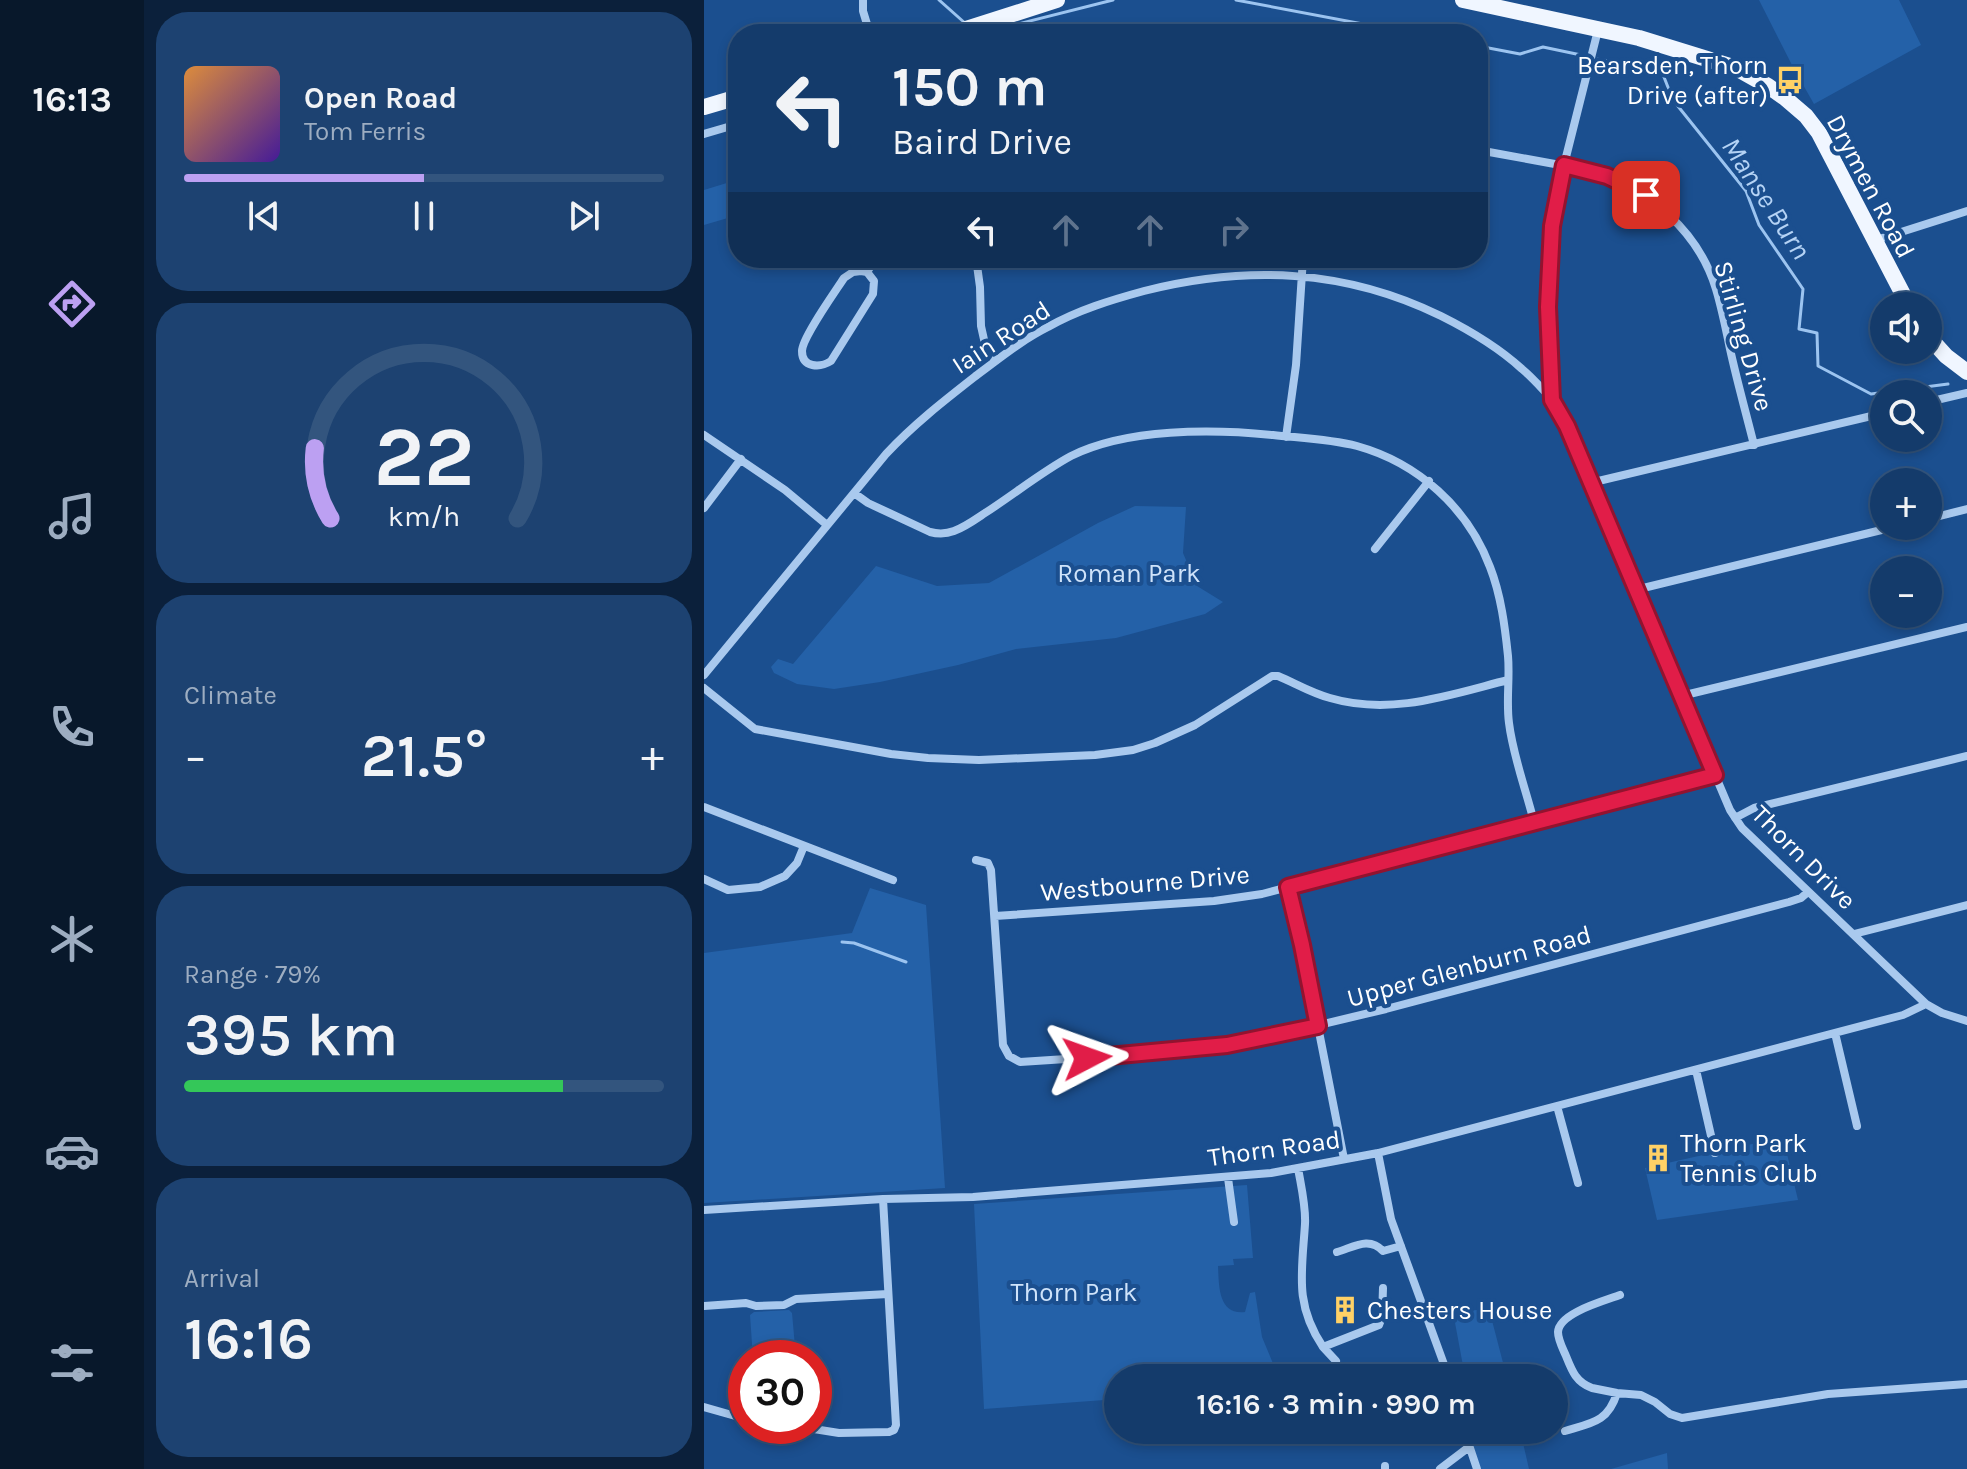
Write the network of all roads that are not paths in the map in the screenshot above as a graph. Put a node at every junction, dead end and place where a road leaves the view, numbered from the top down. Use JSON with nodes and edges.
{"nodes":[{"id":1,"x":863,"y":0,"type":"edge"},
{"id":2,"x":1057,"y":0,"type":"edge"},
{"id":3,"x":1463,"y":0,"type":"edge"},
{"id":4,"x":867,"y":24,"type":"edge"},
{"id":5,"x":982,"y":24,"type":"edge"},
{"id":6,"x":1599,"y":29,"type":"junction"},
{"id":7,"x":728,"y":100,"type":"edge"},
{"id":8,"x":704,"y":107,"type":"edge"},
{"id":9,"x":728,"y":127,"type":"edge"},
{"id":10,"x":704,"y":134,"type":"edge"},
{"id":11,"x":1488,"y":152,"type":"edge"},
{"id":12,"x":1564,"y":165,"type":"junction"},
{"id":13,"x":1967,"y":211,"type":"edge"},
{"id":14,"x":1875,"y":240,"type":"junction"},
{"id":15,"x":870,"y":268,"type":"edge"},
{"id":16,"x":977,"y":268,"type":"edge"},
{"id":17,"x":1302,"y":268,"type":"edge"},
{"id":18,"x":867,"y":272,"type":"junction"},
{"id":19,"x":1302,"y":276,"type":"junction"},
{"id":20,"x":1902,"y":292,"type":"edge"},
{"id":21,"x":1942,"y":352,"type":"edge"},
{"id":22,"x":996,"y":361,"type":"junction"},
{"id":23,"x":1967,"y":372,"type":"edge"},
{"id":24,"x":1967,"y":393,"type":"edge"},
{"id":25,"x":1942,"y":399,"type":"edge"},
{"id":26,"x":1552,"y":400,"type":"junction"},
{"id":27,"x":1870,"y":416,"type":"edge"},
{"id":28,"x":704,"y":435,"type":"edge"},
{"id":29,"x":1286,"y":437,"type":"junction"},
{"id":30,"x":1754,"y":445,"type":"junction"},
{"id":31,"x":741,"y":459,"type":"junction"},
{"id":32,"x":1429,"y":481,"type":"junction"},
{"id":33,"x":1590,"y":483,"type":"junction"},
{"id":34,"x":854,"y":493,"type":"junction"},
{"id":35,"x":704,"y":508,"type":"edge"},
{"id":36,"x":1967,"y":509,"type":"edge"},
{"id":37,"x":1942,"y":515,"type":"edge"},
{"id":38,"x":827,"y":525,"type":"junction"},
{"id":39,"x":1870,"y":533,"type":"edge"},
{"id":40,"x":1375,"y":549,"type":"dead end"},
{"id":41,"x":1635,"y":590,"type":"junction"},
{"id":42,"x":1967,"y":627,"type":"edge"},
{"id":43,"x":704,"y":675,"type":"edge"},
{"id":44,"x":1508,"y":680,"type":"junction"},
{"id":45,"x":704,"y":688,"type":"edge"},
{"id":46,"x":1681,"y":696,"type":"junction"},
{"id":47,"x":1967,"y":756,"type":"edge"},
{"id":48,"x":1715,"y":775,"type":"junction"},
{"id":49,"x":704,"y":807,"type":"edge"},
{"id":50,"x":1735,"y":818,"type":"junction"},
{"id":51,"x":1534,"y":822,"type":"junction"},
{"id":52,"x":804,"y":846,"type":"junction"},
{"id":53,"x":976,"y":860,"type":"dead end"},
{"id":54,"x":704,"y":879,"type":"edge"},
{"id":55,"x":893,"y":880,"type":"dead end"},
{"id":56,"x":1288,"y":887,"type":"junction"},
{"id":57,"x":1808,"y":892,"type":"junction"},
{"id":58,"x":1967,"y":905,"type":"edge"},
{"id":59,"x":995,"y":916,"type":"junction"},
{"id":60,"x":1854,"y":934,"type":"junction"},
{"id":61,"x":1926,"y":1004,"type":"junction"},
{"id":62,"x":1967,"y":1021,"type":"edge"},
{"id":63,"x":1318,"y":1026,"type":"junction"},
{"id":64,"x":1835,"y":1033,"type":"junction"},
{"id":65,"x":1696,"y":1070,"type":"junction"},
{"id":66,"x":1557,"y":1106,"type":"junction"},
{"id":67,"x":1857,"y":1126,"type":"dead end"},
{"id":68,"x":1378,"y":1153,"type":"junction"},
{"id":69,"x":1715,"y":1153,"type":"dead end"},
{"id":70,"x":1344,"y":1159,"type":"junction"},
{"id":71,"x":1298,"y":1168,"type":"junction"},
{"id":72,"x":1228,"y":1178,"type":"junction"},
{"id":73,"x":1578,"y":1183,"type":"dead end"},
{"id":74,"x":883,"y":1199,"type":"junction"},
{"id":75,"x":704,"y":1210,"type":"edge"},
{"id":76,"x":1234,"y":1222,"type":"dead end"},
{"id":77,"x":1401,"y":1246,"type":"junction"},
{"id":78,"x":1337,"y":1252,"type":"dead end"},
{"id":79,"x":1383,"y":1288,"type":"dead end"},
{"id":80,"x":888,"y":1294,"type":"junction"},
{"id":81,"x":1620,"y":1295,"type":"dead end"},
{"id":82,"x":704,"y":1306,"type":"edge"},
{"id":83,"x":1323,"y":1347,"type":"junction"},
{"id":84,"x":1336,"y":1361,"type":"dead end"},
{"id":85,"x":1444,"y":1364,"type":"edge"},
{"id":86,"x":1967,"y":1384,"type":"edge"},
{"id":87,"x":1617,"y":1393,"type":"junction"},
{"id":88,"x":704,"y":1407,"type":"edge"},
{"id":89,"x":728,"y":1414,"type":"edge"},
{"id":90,"x":1568,"y":1430,"type":"edge"},
{"id":91,"x":832,"y":1432,"type":"edge"},
{"id":92,"x":1468,"y":1444,"type":"edge"},
{"id":93,"x":1469,"y":1447,"type":"junction"},
{"id":94,"x":1440,"y":1469,"type":"edge"},
{"id":95,"x":1477,"y":1469,"type":"edge"}],
"edges":[{"from":1,"to":4,"type":"street"},
{"from":2,"to":5,"type":"main road"},
{"from":3,"to":6,"type":"main road","name":"Drymen Road"},
{"from":6,"to":12,"type":"street","name":"Thorn Drive"},
{"from":6,"to":14,"type":"main road","name":"Drymen Road"},
{"from":7,"to":8,"type":"main road"},
{"from":9,"to":10,"type":"street"},
{"from":11,"to":12,"type":"street","name":"Stirling Drive"},
{"from":12,"to":26,"type":"street","name":"Thorn Drive"},
{"from":12,"to":30,"type":"street","name":"Stirling Drive"},
{"from":13,"to":14,"type":"street"},
{"from":14,"to":20,"type":"main road","name":"Drymen Road"},
{"from":15,"to":18,"type":"street"},
{"from":16,"to":22,"type":"street"},
{"from":17,"to":19,"type":"street"},
{"from":18,"to":18,"type":"street"},
{"from":19,"to":22,"type":"street","name":"Iain Road"},
{"from":19,"to":26,"type":"street","name":"Iain Road"},
{"from":19,"to":29,"type":"street"},
{"from":21,"to":23,"type":"main road"},
{"from":22,"to":34,"type":"street","name":"Iain Road"},
{"from":24,"to":25,"type":"street"},
{"from":26,"to":33,"type":"street","name":"Thorn Drive"},
{"from":27,"to":30,"type":"street"},
{"from":28,"to":31,"type":"street"},
{"from":29,"to":32,"type":"street"},
{"from":29,"to":34,"type":"street"},
{"from":30,"to":33,"type":"street"},
{"from":31,"to":35,"type":"street"},
{"from":31,"to":38,"type":"street"},
{"from":32,"to":40,"type":"street"},
{"from":32,"to":44,"type":"street"},
{"from":33,"to":41,"type":"street","name":"Thorn Drive"},
{"from":34,"to":38,"type":"street","name":"Iain Road"},
{"from":36,"to":37,"type":"street"},
{"from":38,"to":43,"type":"street","name":"Iain Road"},
{"from":39,"to":41,"type":"street"},
{"from":41,"to":46,"type":"street","name":"Thorn Drive"},
{"from":42,"to":46,"type":"street"},
{"from":44,"to":45,"type":"street"},
{"from":44,"to":51,"type":"street"},
{"from":46,"to":48,"type":"street","name":"Thorn Drive"},
{"from":47,"to":50,"type":"street"},
{"from":48,"to":50,"type":"street","name":"Thorn Drive"},
{"from":48,"to":51,"type":"street","name":"Westbourne Drive"},
{"from":49,"to":52,"type":"street"},
{"from":50,"to":57,"type":"street","name":"Thorn Drive"},
{"from":51,"to":56,"type":"street","name":"Westbourne Drive"},
{"from":52,"to":54,"type":"street"},
{"from":52,"to":55,"type":"street"},
{"from":53,"to":59,"type":"street","name":"Upper Glenburn Road"},
{"from":56,"to":59,"type":"street","name":"Westbourne Drive"},
{"from":56,"to":63,"type":"street"},
{"from":57,"to":60,"type":"street","name":"Thorn Drive"},
{"from":57,"to":63,"type":"street","name":"Upper Glenburn Road"},
{"from":58,"to":60,"type":"street"},
{"from":59,"to":63,"type":"street","name":"Upper Glenburn Road"},
{"from":60,"to":61,"type":"street","name":"Thorn Drive"},
{"from":61,"to":62,"type":"street"},
{"from":61,"to":64,"type":"street","name":"Thorn Road"},
{"from":63,"to":70,"type":"street"},
{"from":64,"to":65,"type":"street","name":"Thorn Road"},
{"from":64,"to":67,"type":"street"},
{"from":65,"to":66,"type":"street","name":"Thorn Road"},
{"from":65,"to":69,"type":"street"},
{"from":66,"to":68,"type":"street","name":"Thorn Road"},
{"from":66,"to":73,"type":"street"},
{"from":68,"to":70,"type":"street","name":"Thorn Road"},
{"from":68,"to":77,"type":"street"},
{"from":70,"to":71,"type":"street","name":"Thorn Road"},
{"from":71,"to":72,"type":"street","name":"Thorn Road"},
{"from":71,"to":83,"type":"street"},
{"from":72,"to":74,"type":"street","name":"Thorn Road"},
{"from":72,"to":76,"type":"street"},
{"from":74,"to":75,"type":"street","name":"Thorn Road"},
{"from":74,"to":80,"type":"street"},
{"from":77,"to":78,"type":"street"},
{"from":77,"to":85,"type":"street"},
{"from":79,"to":83,"type":"street"},
{"from":80,"to":82,"type":"street"},
{"from":80,"to":91,"type":"street"},
{"from":81,"to":87,"type":"street"},
{"from":83,"to":84,"type":"street"},
{"from":86,"to":87,"type":"street"},
{"from":87,"to":90,"type":"street"},
{"from":88,"to":89,"type":"street"},
{"from":92,"to":93,"type":"street"},
{"from":93,"to":94,"type":"street"},
{"from":93,"to":95,"type":"street"}]}
